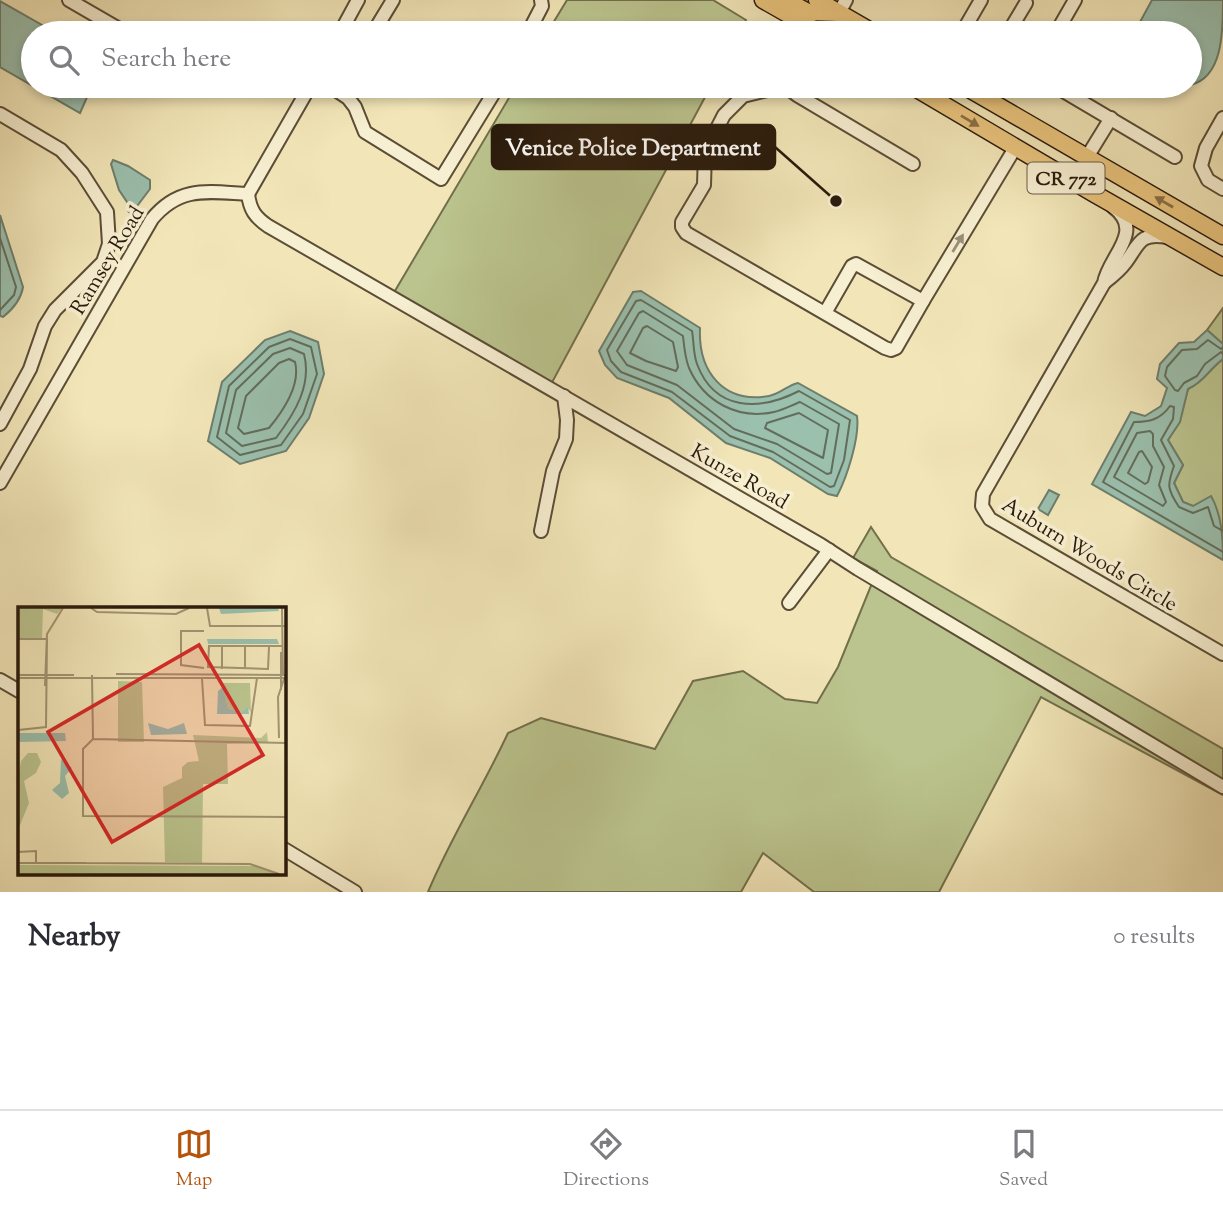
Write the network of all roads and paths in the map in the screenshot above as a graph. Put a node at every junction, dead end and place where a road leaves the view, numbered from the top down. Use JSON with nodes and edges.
{"nodes":[{"id":1,"x":69,"y":0,"type":"edge"},
{"id":2,"x":358,"y":0,"type":"edge"},
{"id":3,"x":393,"y":0,"type":"edge"},
{"id":4,"x":541,"y":0,"type":"edge"},
{"id":5,"x":763,"y":0,"type":"edge"},
{"id":6,"x":785,"y":0,"type":"edge"},
{"id":7,"x":817,"y":0,"type":"edge"},
{"id":8,"x":981,"y":0,"type":"edge"},
{"id":9,"x":1075,"y":0,"type":"edge"},
{"id":10,"x":1026,"y":1,"type":"edge"},
{"id":11,"x":842,"y":6,"type":"edge"},
{"id":12,"x":105,"y":21,"type":"edge"},
{"id":13,"x":347,"y":21,"type":"edge"},
{"id":14,"x":380,"y":21,"type":"edge"},
{"id":15,"x":534,"y":21,"type":"edge"},
{"id":16,"x":799,"y":21,"type":"edge"},
{"id":17,"x":860,"y":21,"type":"edge"},
{"id":18,"x":969,"y":21,"type":"edge"},
{"id":19,"x":1015,"y":21,"type":"edge"},
{"id":20,"x":1063,"y":21,"type":"edge"},
{"id":21,"x":303,"y":98,"type":"edge"},
{"id":22,"x":346,"y":98,"type":"edge"},
{"id":23,"x":491,"y":98,"type":"edge"},
{"id":24,"x":741,"y":98,"type":"edge"},
{"id":25,"x":802,"y":98,"type":"edge"},
{"id":26,"x":932,"y":98,"type":"edge"},
{"id":27,"x":985,"y":98,"type":"edge"},
{"id":28,"x":1076,"y":98,"type":"edge"},
{"id":29,"x":0,"y":114,"type":"edge"},
{"id":30,"x":1111,"y":118,"type":"junction"},
{"id":31,"x":1223,"y":118,"type":"edge"},
{"id":32,"x":1016,"y":148,"type":"junction"},
{"id":33,"x":1087,"y":157,"type":"junction"},
{"id":34,"x":1175,"y":157,"type":"dead end"},
{"id":35,"x":913,"y":164,"type":"dead end"},
{"id":36,"x":1223,"y":189,"type":"edge"},
{"id":37,"x":1093,"y":193,"type":"junction"},
{"id":38,"x":248,"y":194,"type":"junction"},
{"id":39,"x":1223,"y":236,"type":"edge"},
{"id":40,"x":1177,"y":240,"type":"junction"},
{"id":41,"x":1223,"y":267,"type":"edge"},
{"id":42,"x":1104,"y":283,"type":"junction"},
{"id":43,"x":923,"y":302,"type":"junction"},
{"id":44,"x":825,"y":313,"type":"junction"},
{"id":45,"x":564,"y":396,"type":"junction"},
{"id":46,"x":0,"y":424,"type":"edge"},
{"id":47,"x":0,"y":483,"type":"edge"},
{"id":48,"x":541,"y":531,"type":"dead end"},
{"id":49,"x":829,"y":550,"type":"junction"},
{"id":50,"x":789,"y":603,"type":"dead end"},
{"id":51,"x":1223,"y":654,"type":"edge"},
{"id":52,"x":0,"y":680,"type":"edge"},
{"id":53,"x":18,"y":690,"type":"edge"},
{"id":54,"x":1223,"y":787,"type":"edge"},
{"id":55,"x":285,"y":850,"type":"edge"},
{"id":56,"x":355,"y":892,"type":"edge"}],
"edges":[{"from":1,"to":12,"type":"street"},
{"from":2,"to":13,"type":"street"},
{"from":3,"to":14,"type":"street"},
{"from":4,"to":15,"type":"street"},
{"from":5,"to":16,"type":"main road"},
{"from":6,"to":11,"type":"main road"},
{"from":7,"to":11,"type":"main road"},
{"from":8,"to":18,"type":"street"},
{"from":9,"to":20,"type":"street"},
{"from":10,"to":19,"type":"street"},
{"from":11,"to":17,"type":"main road"},
{"from":21,"to":38,"type":"street"},
{"from":22,"to":23,"type":"street"},
{"from":24,"to":44,"type":"street"},
{"from":25,"to":35,"type":"street"},
{"from":26,"to":32,"type":"main road","number":"CR 772","one_way":true},
{"from":27,"to":33,"type":"main road","number":"CR 772"},
{"from":28,"to":30,"type":"street"},
{"from":29,"to":46,"type":"street"},
{"from":30,"to":33,"type":"street"},
{"from":30,"to":34,"type":"street"},
{"from":31,"to":36,"type":"street"},
{"from":32,"to":37,"type":"main road","number":"CR 772"},
{"from":43,"to":32,"type":"street","one_way":true},
{"from":39,"to":33,"type":"main road","number":"CR 772","one_way":true},
{"from":37,"to":40,"type":"main road","number":"CR 772"},
{"from":37,"to":42,"type":"street","name":"Auburn Woods Circle"},
{"from":38,"to":45,"type":"street","name":"Kunze Road"},
{"from":38,"to":47,"type":"street","name":"Ramsey Road"},
{"from":40,"to":41,"type":"main road","number":"CR 772"},
{"from":40,"to":42,"type":"street","name":"Auburn Woods Circle"},
{"from":42,"to":51,"type":"street","name":"Auburn Woods Circle"},
{"from":43,"to":44,"type":"street"},
{"from":43,"to":44,"type":"street"},
{"from":45,"to":48,"type":"street"},
{"from":45,"to":49,"type":"street","name":"Kunze Road"},
{"from":49,"to":50,"type":"street"},
{"from":49,"to":54,"type":"street","name":"Kunze Road"},
{"from":52,"to":53,"type":"street"},
{"from":55,"to":56,"type":"street"}]}
